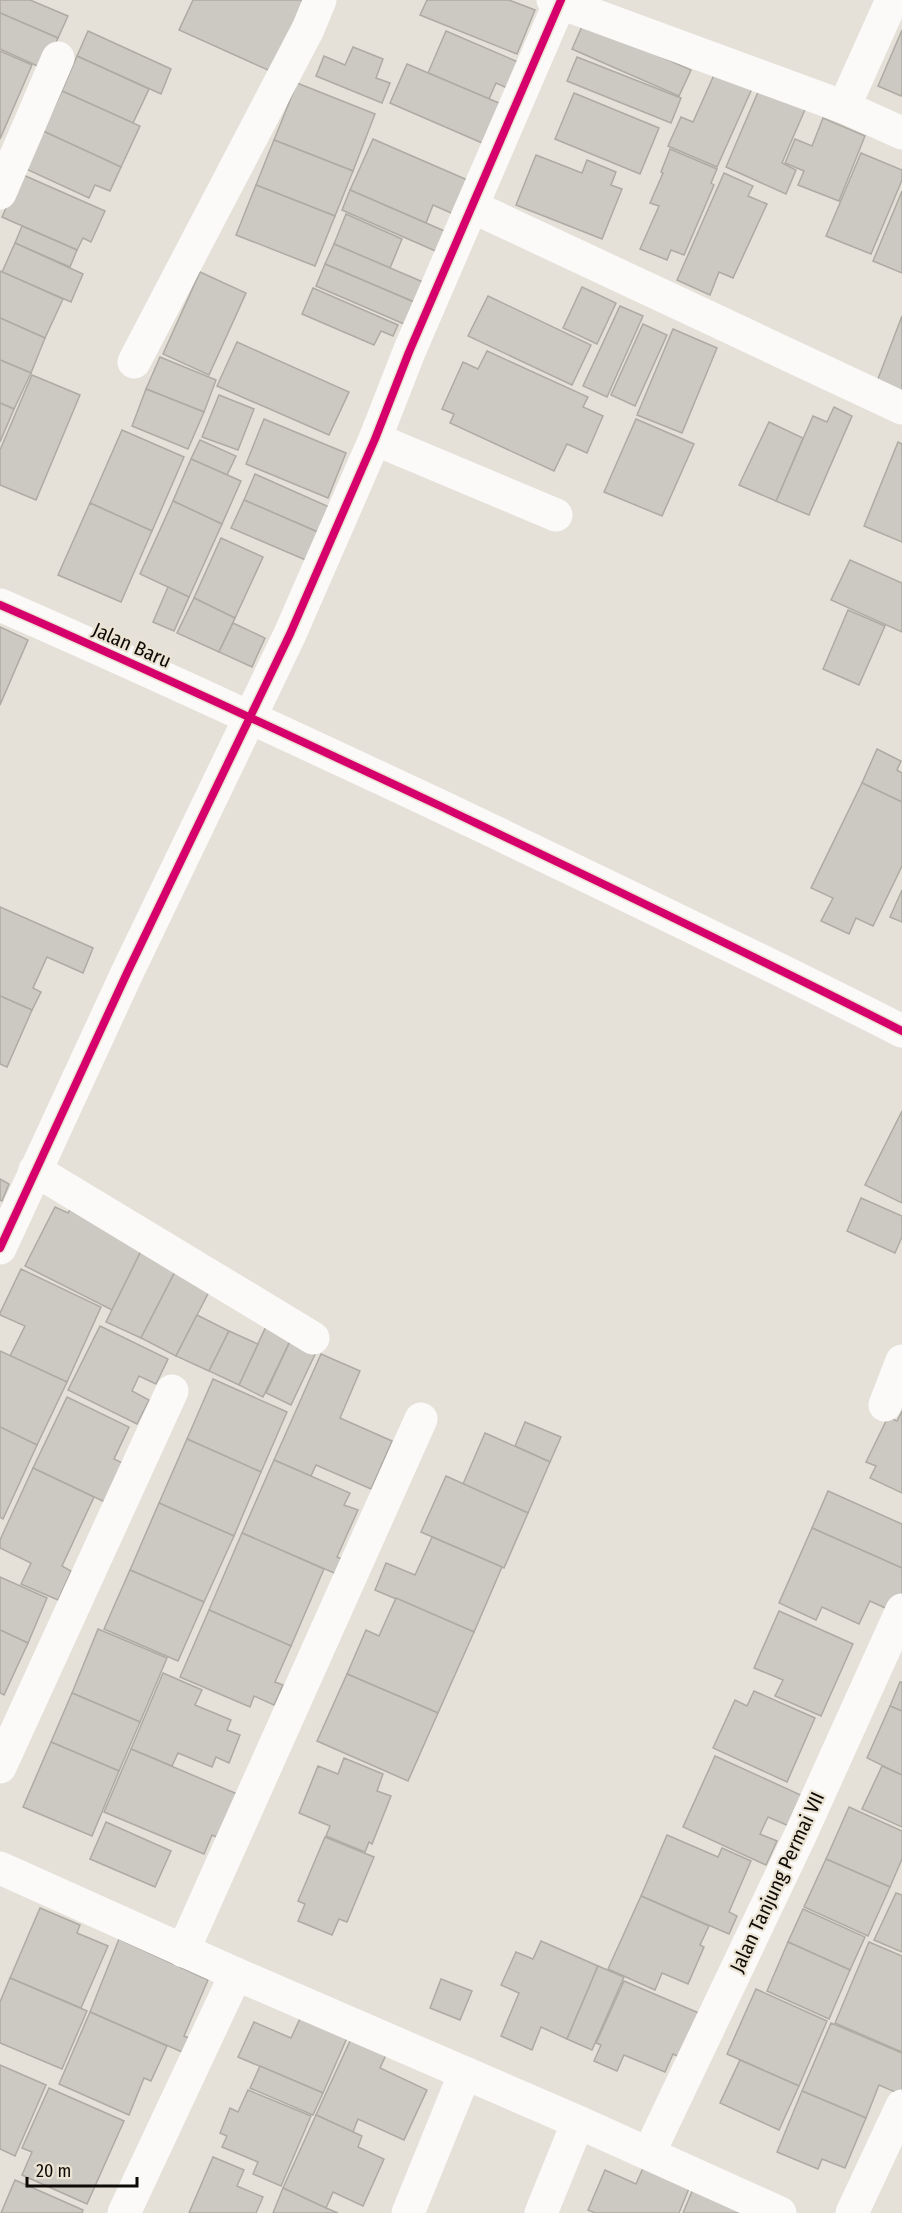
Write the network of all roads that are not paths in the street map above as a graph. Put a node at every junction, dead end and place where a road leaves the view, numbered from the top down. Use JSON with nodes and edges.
{"nodes":[{"id":1,"x":320,"y":0,"type":"edge"},
{"id":2,"x":892,"y":0,"type":"edge"},
{"id":3,"x":558,"y":1,"type":"edge"},
{"id":4,"x":58,"y":58,"type":"dead end"},
{"id":5,"x":844,"y":107,"type":"junction"},
{"id":6,"x":902,"y":133,"type":"edge"},
{"id":7,"x":0,"y":192,"type":"edge"},
{"id":8,"x":473,"y":207,"type":"junction"},
{"id":9,"x":135,"y":362,"type":"dead end"},
{"id":10,"x":902,"y":408,"type":"edge"},
{"id":11,"x":375,"y":440,"type":"junction"},
{"id":12,"x":556,"y":515,"type":"dead end"},
{"id":13,"x":0,"y":605,"type":"edge"},
{"id":14,"x":249,"y":717,"type":"junction"},
{"id":15,"x":902,"y":1031,"type":"edge"},
{"id":16,"x":35,"y":1170,"type":"junction"},
{"id":17,"x":0,"y":1248,"type":"edge"},
{"id":18,"x":314,"y":1338,"type":"dead end"},
{"id":19,"x":902,"y":1361,"type":"edge"},
{"id":20,"x":172,"y":1391,"type":"dead end"},
{"id":21,"x":885,"y":1405,"type":"dead end"},
{"id":22,"x":421,"y":1419,"type":"dead end"},
{"id":23,"x":902,"y":1610,"type":"edge"},
{"id":24,"x":0,"y":1767,"type":"edge"},
{"id":25,"x":0,"y":1869,"type":"edge"},
{"id":26,"x":183,"y":1951,"type":"junction"},
{"id":27,"x":236,"y":1974,"type":"junction"},
{"id":28,"x":465,"y":2073,"type":"junction"},
{"id":29,"x":902,"y":2106,"type":"edge"},
{"id":30,"x":578,"y":2121,"type":"junction"},
{"id":31,"x":649,"y":2153,"type":"junction"},
{"id":32,"x":124,"y":2213,"type":"edge"},
{"id":33,"x":408,"y":2213,"type":"edge"},
{"id":34,"x":541,"y":2213,"type":"edge"},
{"id":35,"x":780,"y":2213,"type":"edge"},
{"id":36,"x":852,"y":2213,"type":"edge"}],
"edges":[{"from":1,"to":9,"type":"street"},
{"from":2,"to":5,"type":"street"},
{"from":3,"to":5,"type":"street"},
{"from":3,"to":8,"type":"street"},
{"from":4,"to":7,"type":"street"},
{"from":5,"to":6,"type":"street"},
{"from":8,"to":10,"type":"street"},
{"from":8,"to":11,"type":"street"},
{"from":11,"to":12,"type":"street"},
{"from":11,"to":14,"type":"street"},
{"from":13,"to":14,"type":"street","name":"Jalan Baru"},
{"from":14,"to":15,"type":"street","name":"Jalan Baru"},
{"from":14,"to":16,"type":"street"},
{"from":16,"to":17,"type":"street"},
{"from":16,"to":18,"type":"street"},
{"from":19,"to":21,"type":"street"},
{"from":20,"to":24,"type":"street"},
{"from":22,"to":26,"type":"street"},
{"from":23,"to":31,"type":"street","name":"Jalan Tanjung Permai VII"},
{"from":25,"to":26,"type":"street"},
{"from":26,"to":27,"type":"street"},
{"from":27,"to":28,"type":"street"},
{"from":27,"to":32,"type":"street"},
{"from":28,"to":30,"type":"street"},
{"from":28,"to":33,"type":"street"},
{"from":29,"to":36,"type":"street"},
{"from":30,"to":31,"type":"street"},
{"from":30,"to":34,"type":"street"},
{"from":31,"to":35,"type":"street"}]}
